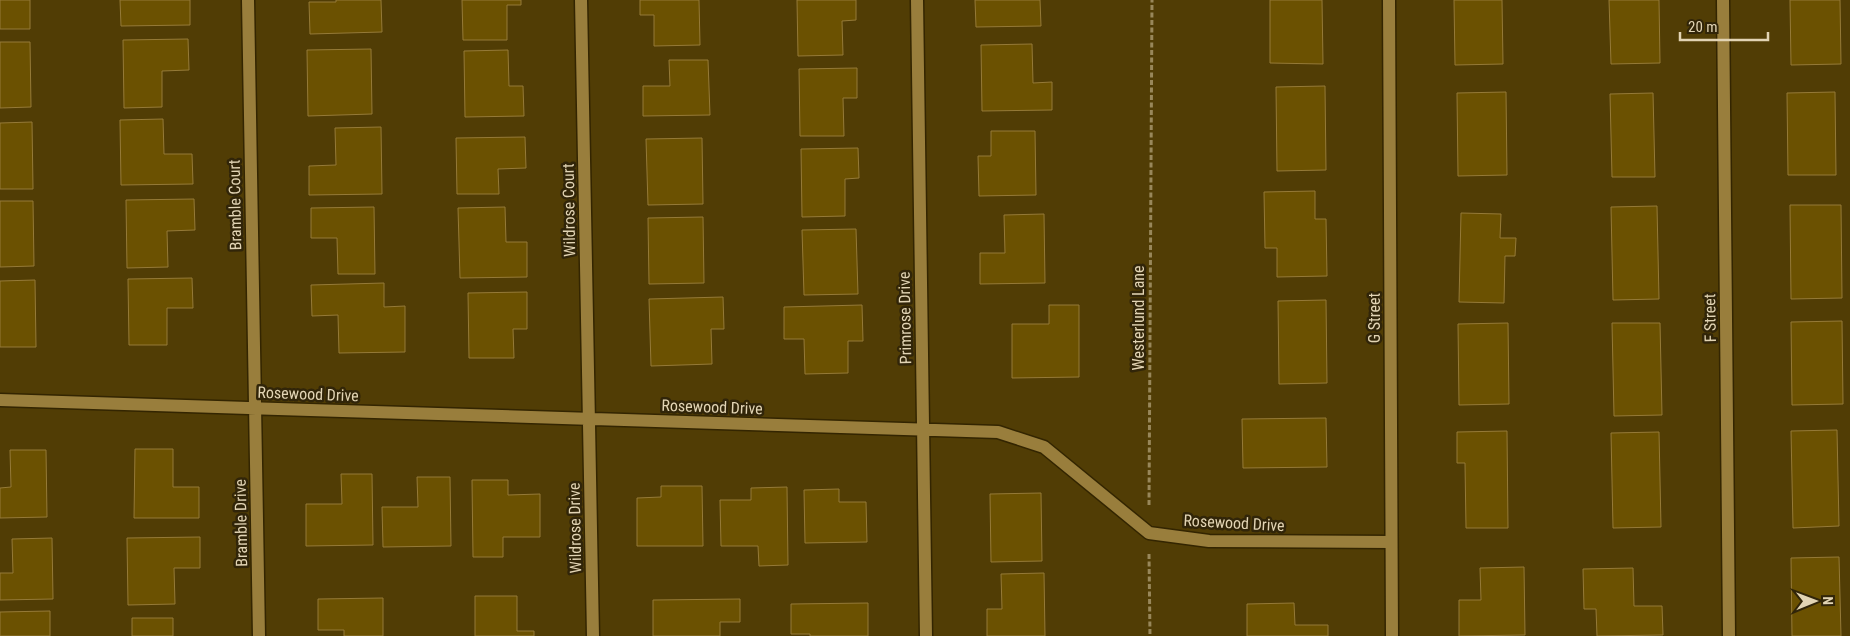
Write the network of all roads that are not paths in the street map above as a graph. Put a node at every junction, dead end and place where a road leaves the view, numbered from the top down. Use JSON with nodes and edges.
{"nodes":[{"id":1,"x":248,"y":0,"type":"edge"},
{"id":2,"x":581,"y":0,"type":"edge"},
{"id":3,"x":917,"y":0,"type":"edge"},
{"id":4,"x":1389,"y":0,"type":"edge"},
{"id":5,"x":1723,"y":0,"type":"edge"},
{"id":6,"x":0,"y":400,"type":"edge"},
{"id":7,"x":256,"y":409,"type":"junction"},
{"id":8,"x":590,"y":419,"type":"junction"},
{"id":9,"x":923,"y":429,"type":"junction"},
{"id":10,"x":1391,"y":542,"type":"junction"},
{"id":11,"x":259,"y":636,"type":"edge"},
{"id":12,"x":593,"y":636,"type":"edge"},
{"id":13,"x":926,"y":636,"type":"edge"},
{"id":14,"x":1392,"y":636,"type":"edge"},
{"id":15,"x":1729,"y":636,"type":"edge"}],
"edges":[{"from":1,"to":7,"type":"street","name":"Bramble Court"},
{"from":2,"to":8,"type":"street","name":"Wildrose Court"},
{"from":3,"to":9,"type":"street","name":"Primrose Drive"},
{"from":4,"to":10,"type":"street","name":"G Street"},
{"from":5,"to":15,"type":"street","name":"F Street"},
{"from":6,"to":7,"type":"street","name":"Rosewood Drive"},
{"from":7,"to":8,"type":"street","name":"Rosewood Drive"},
{"from":7,"to":11,"type":"street","name":"Bramble Drive"},
{"from":8,"to":9,"type":"street","name":"Rosewood Drive"},
{"from":8,"to":12,"type":"street","name":"Wildrose Drive"},
{"from":9,"to":10,"type":"street","name":"Rosewood Drive"},
{"from":9,"to":13,"type":"street","name":"Primrose Drive"},
{"from":10,"to":14,"type":"street","name":"G Street"}]}
